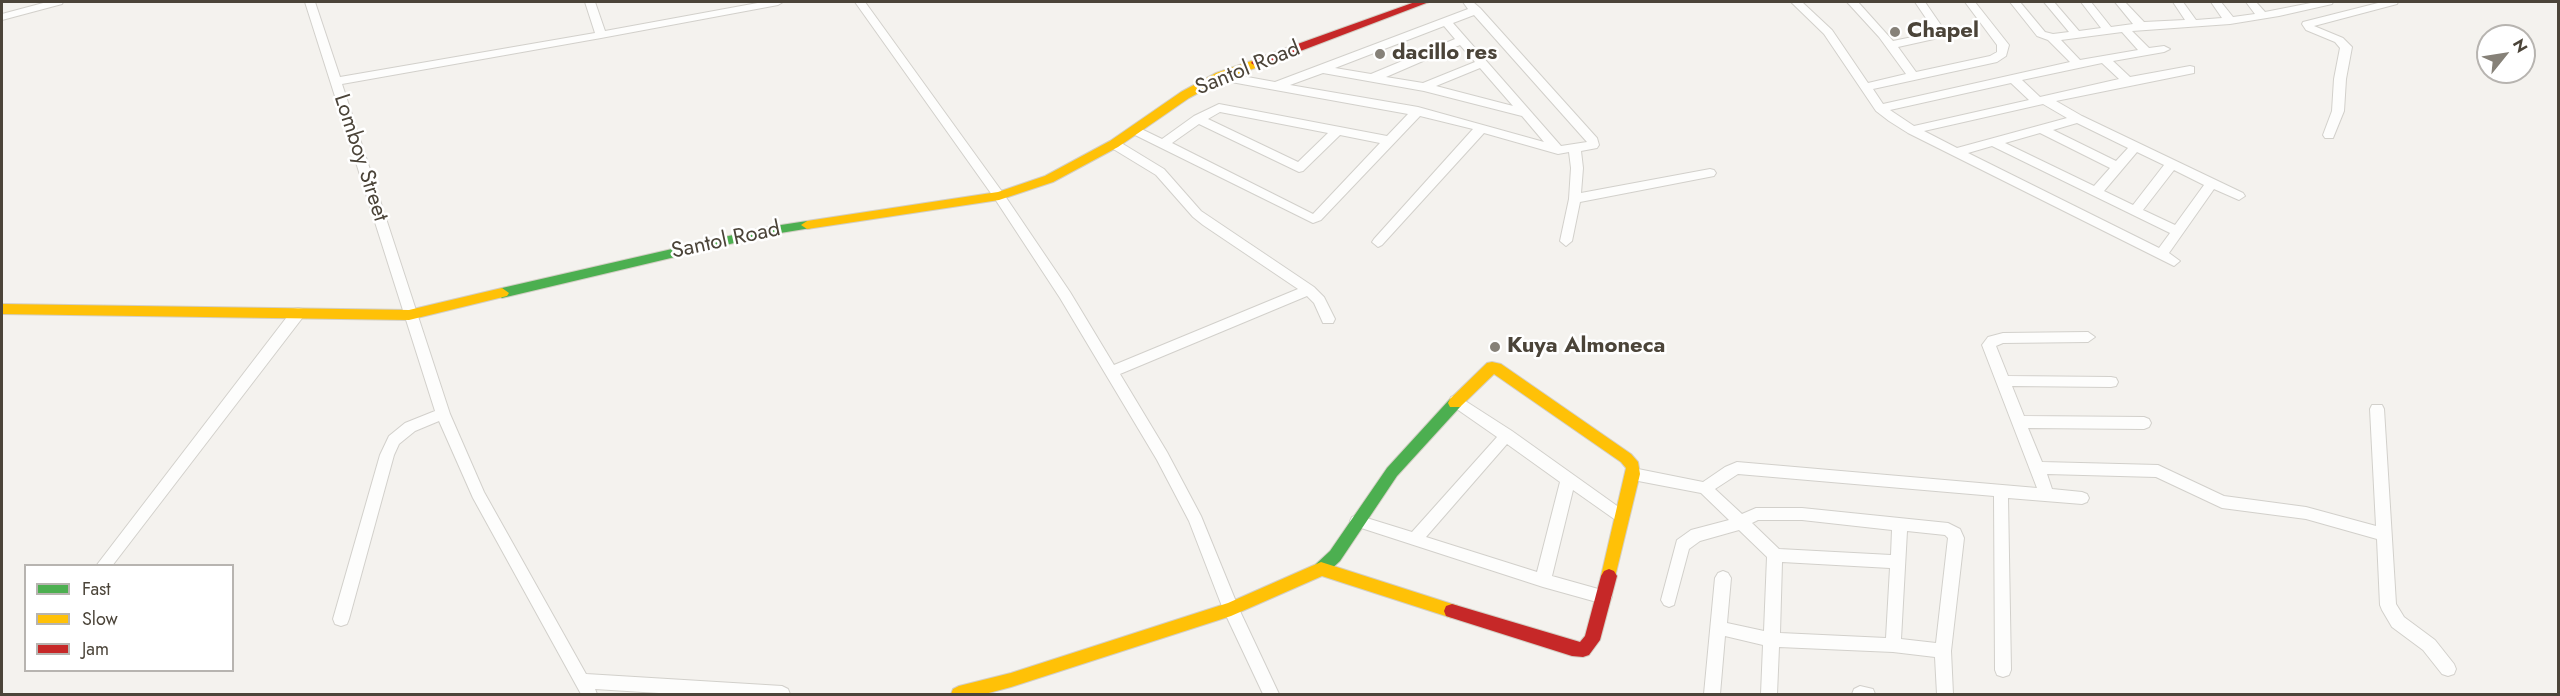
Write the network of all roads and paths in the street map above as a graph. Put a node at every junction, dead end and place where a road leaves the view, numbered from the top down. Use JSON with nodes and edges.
{"nodes":[{"id":1,"x":57,"y":2,"type":"edge"},
{"id":2,"x":310,"y":2,"type":"edge"},
{"id":3,"x":590,"y":2,"type":"edge"},
{"id":4,"x":778,"y":2,"type":"edge"},
{"id":5,"x":860,"y":2,"type":"edge"},
{"id":6,"x":1424,"y":2,"type":"edge"},
{"id":7,"x":1796,"y":2,"type":"edge"},
{"id":8,"x":1852,"y":2,"type":"edge"},
{"id":9,"x":1857,"y":2,"type":"edge"},
{"id":10,"x":1920,"y":2,"type":"edge"},
{"id":11,"x":1970,"y":2,"type":"edge"},
{"id":12,"x":2015,"y":2,"type":"edge"},
{"id":13,"x":2049,"y":2,"type":"edge"},
{"id":14,"x":2086,"y":2,"type":"edge"},
{"id":15,"x":2120,"y":2,"type":"edge"},
{"id":16,"x":2178,"y":2,"type":"edge"},
{"id":17,"x":2216,"y":2,"type":"edge"},
{"id":18,"x":2251,"y":2,"type":"edge"},
{"id":19,"x":2328,"y":2,"type":"edge"},
{"id":20,"x":2393,"y":2,"type":"edge"},
{"id":21,"x":1472,"y":6,"type":"edge"},
{"id":22,"x":2290,"y":6,"type":"edge"},
{"id":23,"x":2262,"y":16,"type":"junction"},
{"id":24,"x":2,"y":17,"type":"edge"},
{"id":25,"x":1445,"y":21,"type":"junction"},
{"id":26,"x":2230,"y":21,"type":"junction"},
{"id":27,"x":2193,"y":23,"type":"junction"},
{"id":28,"x":2141,"y":26,"type":"junction"},
{"id":29,"x":2124,"y":28,"type":"junction"},
{"id":30,"x":2108,"y":30,"type":"junction"},
{"id":31,"x":2076,"y":34,"type":"junction"},
{"id":32,"x":601,"y":35,"type":"junction"},
{"id":33,"x":2052,"y":38,"type":"junction"},
{"id":34,"x":1462,"y":40,"type":"junction"},
{"id":35,"x":1891,"y":45,"type":"junction"},
{"id":36,"x":2164,"y":49,"type":"dead end"},
{"id":37,"x":2146,"y":52,"type":"junction"},
{"id":38,"x":2104,"y":59,"type":"junction"},
{"id":39,"x":1482,"y":63,"type":"junction"},
{"id":40,"x":2078,"y":64,"type":"junction"},
{"id":41,"x":1323,"y":69,"type":"junction"},
{"id":42,"x":2190,"y":70,"type":"dead end"},
{"id":43,"x":1221,"y":76,"type":"junction"},
{"id":44,"x":1914,"y":77,"type":"junction"},
{"id":45,"x":1371,"y":78,"type":"junction"},
{"id":46,"x":2013,"y":78,"type":"junction"},
{"id":47,"x":336,"y":81,"type":"junction"},
{"id":48,"x":2128,"y":81,"type":"junction"},
{"id":49,"x":1276,"y":86,"type":"junction"},
{"id":50,"x":1424,"y":87,"type":"junction"},
{"id":51,"x":1865,"y":87,"type":"junction"},
{"id":52,"x":2041,"y":100,"type":"junction"},
{"id":53,"x":1880,"y":108,"type":"junction"},
{"id":54,"x":1418,"y":111,"type":"junction"},
{"id":55,"x":1524,"y":113,"type":"junction"},
{"id":56,"x":1198,"y":119,"type":"junction"},
{"id":57,"x":2078,"y":119,"type":"junction"},
{"id":58,"x":1482,"y":128,"type":"junction"},
{"id":59,"x":1135,"y":130,"type":"junction"},
{"id":60,"x":1912,"y":130,"type":"junction"},
{"id":61,"x":2044,"y":130,"type":"junction"},
{"id":62,"x":1337,"y":131,"type":"junction"},
{"id":63,"x":2329,"y":135,"type":"dead end"},
{"id":64,"x":1390,"y":141,"type":"junction"},
{"id":65,"x":1993,"y":142,"type":"junction"},
{"id":66,"x":1114,"y":144,"type":"junction"},
{"id":67,"x":1163,"y":144,"type":"junction"},
{"id":68,"x":2135,"y":147,"type":"junction"},
{"id":69,"x":1575,"y":149,"type":"junction"},
{"id":70,"x":1558,"y":150,"type":"junction"},
{"id":71,"x":1956,"y":152,"type":"junction"},
{"id":72,"x":2172,"y":164,"type":"junction"},
{"id":73,"x":2118,"y":167,"type":"junction"},
{"id":74,"x":1710,"y":173,"type":"dead end"},
{"id":75,"x":2212,"y":183,"type":"junction"},
{"id":76,"x":2096,"y":192,"type":"junction"},
{"id":77,"x":999,"y":196,"type":"junction"},
{"id":78,"x":2239,"y":196,"type":"dead end"},
{"id":79,"x":1575,"y":199,"type":"junction"},
{"id":80,"x":2134,"y":211,"type":"junction"},
{"id":81,"x":2178,"y":232,"type":"junction"},
{"id":82,"x":1566,"y":241,"type":"dead end"},
{"id":83,"x":1378,"y":243,"type":"dead end"},
{"id":84,"x":2162,"y":254,"type":"junction"},
{"id":85,"x":2174,"y":261,"type":"dead end"},
{"id":86,"x":1309,"y":290,"type":"junction"},
{"id":87,"x":2,"y":309,"type":"edge"},
{"id":88,"x":298,"y":313,"type":"junction"},
{"id":89,"x":410,"y":315,"type":"junction"},
{"id":90,"x":1328,"y":319,"type":"dead end"},
{"id":91,"x":2088,"y":337,"type":"dead end"},
{"id":92,"x":1112,"y":372,"type":"junction"},
{"id":93,"x":2003,"y":381,"type":"junction"},
{"id":94,"x":2111,"y":382,"type":"dead end"},
{"id":95,"x":1456,"y":401,"type":"junction"},
{"id":96,"x":2377,"y":409,"type":"dead end"},
{"id":97,"x":443,"y":414,"type":"junction"},
{"id":98,"x":2019,"y":422,"type":"junction"},
{"id":99,"x":2144,"y":423,"type":"dead end"},
{"id":100,"x":1507,"y":435,"type":"junction"},
{"id":101,"x":2037,"y":468,"type":"junction"},
{"id":102,"x":1633,"y":474,"type":"junction"},
{"id":103,"x":1568,"y":480,"type":"junction"},
{"id":104,"x":1705,"y":488,"type":"junction"},
{"id":105,"x":2001,"y":491,"type":"junction"},
{"id":106,"x":2047,"y":494,"type":"junction"},
{"id":107,"x":2082,"y":498,"type":"dead end"},
{"id":108,"x":1622,"y":517,"type":"junction"},
{"id":109,"x":1357,"y":521,"type":"junction"},
{"id":110,"x":1741,"y":521,"type":"junction"},
{"id":111,"x":1900,"y":524,"type":"junction"},
{"id":112,"x":2385,"y":535,"type":"junction"},
{"id":113,"x":1415,"y":539,"type":"junction"},
{"id":114,"x":1775,"y":555,"type":"junction"},
{"id":115,"x":1898,"y":562,"type":"junction"},
{"id":116,"x":105,"y":564,"type":"edge"},
{"id":117,"x":1321,"y":569,"type":"junction"},
{"id":118,"x":1723,"y":578,"type":"dead end"},
{"id":119,"x":1543,"y":580,"type":"junction"},
{"id":120,"x":1604,"y":597,"type":"junction"},
{"id":121,"x":1669,"y":600,"type":"dead end"},
{"id":122,"x":1231,"y":609,"type":"junction"},
{"id":123,"x":341,"y":619,"type":"dead end"},
{"id":124,"x":1719,"y":628,"type":"junction"},
{"id":125,"x":1772,"y":640,"type":"junction"},
{"id":126,"x":1893,"y":645,"type":"junction"},
{"id":127,"x":1943,"y":651,"type":"junction"},
{"id":128,"x":2448,"y":669,"type":"dead end"},
{"id":129,"x":2003,"y":670,"type":"dead end"},
{"id":130,"x":1011,"y":687,"type":"edge"},
{"id":131,"x":585,"y":688,"type":"edge"},
{"id":132,"x":782,"y":694,"type":"edge"},
{"id":133,"x":958,"y":694,"type":"edge"},
{"id":134,"x":1271,"y":694,"type":"edge"},
{"id":135,"x":1712,"y":694,"type":"edge"},
{"id":136,"x":1769,"y":694,"type":"edge"},
{"id":137,"x":1860,"y":694,"type":"edge"},
{"id":138,"x":1867,"y":694,"type":"edge"},
{"id":139,"x":1945,"y":694,"type":"edge"}],
"edges":[{"from":1,"to":24,"type":"street"},
{"from":2,"to":47,"type":"street","name":"Lomboy Street"},
{"from":3,"to":32,"type":"street"},
{"from":4,"to":32,"type":"street"},
{"from":5,"to":77,"type":"street"},
{"from":6,"to":43,"type":"street","name":"Santol Road"},
{"from":7,"to":51,"type":"street"},
{"from":8,"to":9,"type":"street"},
{"from":8,"to":35,"type":"street"},
{"from":10,"to":35,"type":"street"},
{"from":11,"to":44,"type":"street"},
{"from":12,"to":33,"type":"street"},
{"from":13,"to":31,"type":"street"},
{"from":14,"to":30,"type":"street"},
{"from":15,"to":28,"type":"street"},
{"from":16,"to":27,"type":"street"},
{"from":17,"to":26,"type":"street"},
{"from":18,"to":23,"type":"street"},
{"from":19,"to":22,"type":"street"},
{"from":20,"to":63,"type":"street"},
{"from":21,"to":25,"type":"street"},
{"from":21,"to":69,"type":"street"},
{"from":22,"to":23,"type":"street"},
{"from":23,"to":26,"type":"street"},
{"from":25,"to":34,"type":"street"},
{"from":25,"to":41,"type":"street"},
{"from":26,"to":27,"type":"street"},
{"from":27,"to":28,"type":"street"},
{"from":28,"to":29,"type":"street"},
{"from":29,"to":30,"type":"street"},
{"from":29,"to":37,"type":"street"},
{"from":30,"to":31,"type":"street"},
{"from":31,"to":33,"type":"street"},
{"from":32,"to":47,"type":"street"},
{"from":33,"to":40,"type":"street"},
{"from":34,"to":39,"type":"street"},
{"from":34,"to":45,"type":"street"},
{"from":35,"to":44,"type":"street"},
{"from":36,"to":37,"type":"street"},
{"from":37,"to":38,"type":"street"},
{"from":38,"to":40,"type":"street"},
{"from":38,"to":48,"type":"street"},
{"from":39,"to":50,"type":"street"},
{"from":39,"to":55,"type":"street"},
{"from":40,"to":46,"type":"street"},
{"from":41,"to":45,"type":"street"},
{"from":41,"to":49,"type":"street"},
{"from":42,"to":48,"type":"street"},
{"from":43,"to":49,"type":"street"},
{"from":43,"to":59,"type":"street","name":"Santol Road"},
{"from":44,"to":51,"type":"street"},
{"from":45,"to":50,"type":"street"},
{"from":46,"to":52,"type":"street"},
{"from":46,"to":53,"type":"street"},
{"from":47,"to":89,"type":"street","name":"Lomboy Street"},
{"from":48,"to":52,"type":"street"},
{"from":49,"to":54,"type":"street"},
{"from":50,"to":55,"type":"street"},
{"from":51,"to":53,"type":"street"},
{"from":52,"to":57,"type":"street"},
{"from":52,"to":60,"type":"street"},
{"from":53,"to":60,"type":"street"},
{"from":54,"to":58,"type":"street"},
{"from":54,"to":64,"type":"street"},
{"from":55,"to":70,"type":"street"},
{"from":56,"to":62,"type":"street"},
{"from":56,"to":62,"type":"street"},
{"from":56,"to":67,"type":"street"},
{"from":57,"to":61,"type":"street"},
{"from":57,"to":68,"type":"street"},
{"from":58,"to":70,"type":"street"},
{"from":58,"to":83,"type":"street"},
{"from":59,"to":66,"type":"street","name":"Santol Road"},
{"from":59,"to":67,"type":"street"},
{"from":60,"to":71,"type":"street"},
{"from":61,"to":65,"type":"street"},
{"from":61,"to":73,"type":"street"},
{"from":62,"to":64,"type":"street"},
{"from":64,"to":67,"type":"street"},
{"from":65,"to":71,"type":"street"},
{"from":65,"to":76,"type":"street"},
{"from":66,"to":77,"type":"street","name":"Santol Road"},
{"from":66,"to":86,"type":"street"},
{"from":68,"to":72,"type":"street"},
{"from":68,"to":73,"type":"street"},
{"from":69,"to":70,"type":"street"},
{"from":69,"to":79,"type":"street"},
{"from":71,"to":84,"type":"street"},
{"from":72,"to":75,"type":"street"},
{"from":72,"to":80,"type":"street"},
{"from":73,"to":76,"type":"street"},
{"from":74,"to":79,"type":"street"},
{"from":75,"to":78,"type":"street"},
{"from":75,"to":81,"type":"street"},
{"from":76,"to":80,"type":"street"},
{"from":77,"to":89,"type":"street","name":"Santol Road"},
{"from":77,"to":92,"type":"street"},
{"from":79,"to":82,"type":"street"},
{"from":80,"to":81,"type":"street"},
{"from":81,"to":84,"type":"street"},
{"from":84,"to":85,"type":"street"},
{"from":86,"to":90,"type":"street"},
{"from":86,"to":92,"type":"street"},
{"from":87,"to":88,"type":"street","name":"Santol Road"},
{"from":88,"to":89,"type":"street","name":"Santol Road"},
{"from":88,"to":116,"type":"street"},
{"from":89,"to":97,"type":"street"},
{"from":91,"to":93,"type":"street"},
{"from":92,"to":122,"type":"street"},
{"from":93,"to":94,"type":"street"},
{"from":93,"to":98,"type":"street"},
{"from":95,"to":100,"type":"street"},
{"from":95,"to":102,"type":"street"},
{"from":95,"to":109,"type":"street"},
{"from":96,"to":112,"type":"street"},
{"from":97,"to":123,"type":"street"},
{"from":97,"to":131,"type":"street"},
{"from":98,"to":99,"type":"street"},
{"from":98,"to":101,"type":"street"},
{"from":100,"to":103,"type":"street"},
{"from":100,"to":113,"type":"street"},
{"from":101,"to":106,"type":"street"},
{"from":101,"to":112,"type":"street"},
{"from":102,"to":104,"type":"street"},
{"from":102,"to":108,"type":"street"},
{"from":103,"to":108,"type":"street"},
{"from":103,"to":119,"type":"street"},
{"from":104,"to":105,"type":"street"},
{"from":104,"to":110,"type":"street"},
{"from":105,"to":106,"type":"street"},
{"from":105,"to":129,"type":"street"},
{"from":106,"to":107,"type":"street"},
{"from":108,"to":120,"type":"street"},
{"from":109,"to":113,"type":"street"},
{"from":109,"to":117,"type":"street"},
{"from":110,"to":111,"type":"street"},
{"from":110,"to":114,"type":"street"},
{"from":110,"to":121,"type":"street"},
{"from":111,"to":115,"type":"street"},
{"from":111,"to":127,"type":"street"},
{"from":112,"to":128,"type":"street"},
{"from":113,"to":119,"type":"street"},
{"from":114,"to":115,"type":"street"},
{"from":114,"to":125,"type":"street"},
{"from":115,"to":126,"type":"street"},
{"from":117,"to":120,"type":"street"},
{"from":117,"to":122,"type":"street"},
{"from":118,"to":124,"type":"street"},
{"from":119,"to":120,"type":"street"},
{"from":122,"to":130,"type":"street"},
{"from":122,"to":134,"type":"street"},
{"from":124,"to":125,"type":"street"},
{"from":124,"to":135,"type":"street"},
{"from":125,"to":126,"type":"street"},
{"from":125,"to":136,"type":"street"},
{"from":126,"to":127,"type":"street"},
{"from":127,"to":139,"type":"street"},
{"from":130,"to":133,"type":"street"},
{"from":131,"to":132,"type":"street"},
{"from":137,"to":138,"type":"street"}]}
